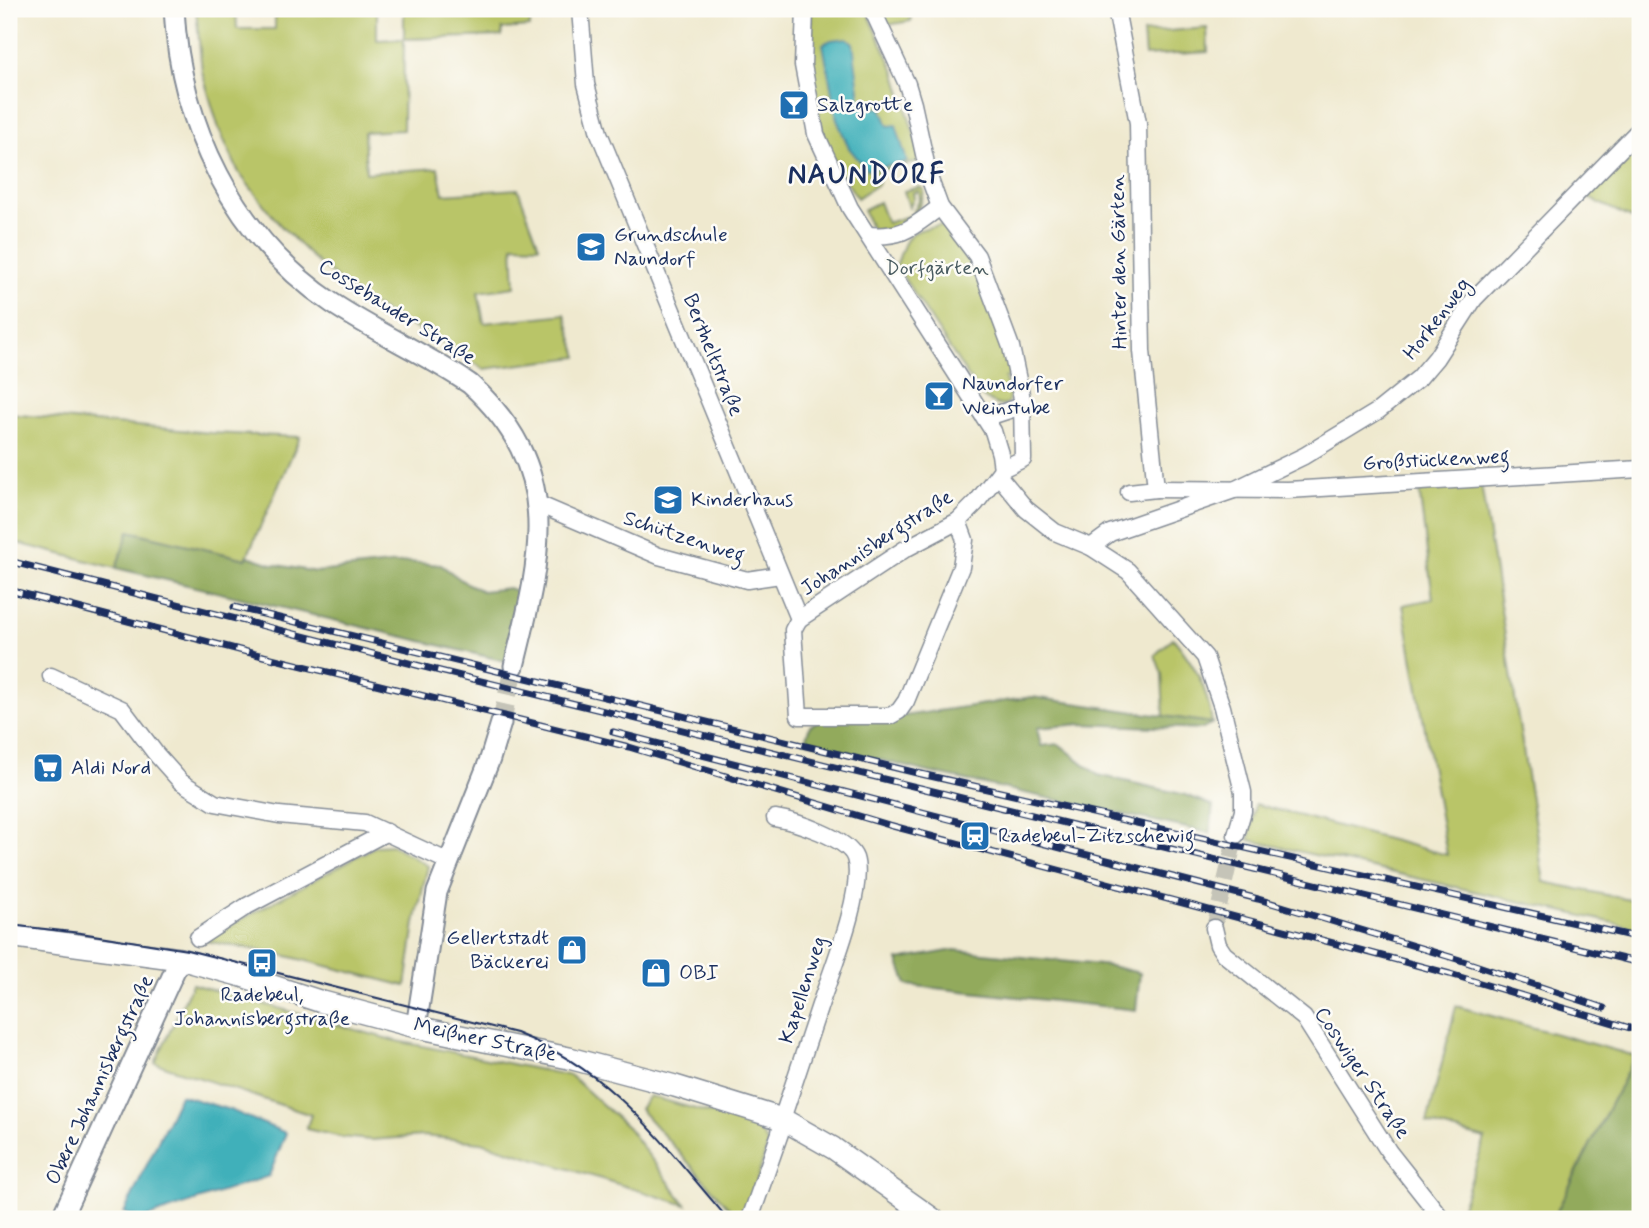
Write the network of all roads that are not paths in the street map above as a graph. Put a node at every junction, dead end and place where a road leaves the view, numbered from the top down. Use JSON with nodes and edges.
{"nodes":[{"id":1,"x":174,"y":9,"type":"edge"},
{"id":2,"x":580,"y":9,"type":"edge"},
{"id":3,"x":805,"y":9,"type":"edge"},
{"id":4,"x":872,"y":9,"type":"edge"},
{"id":5,"x":1116,"y":9,"type":"edge"},
{"id":6,"x":1640,"y":129,"type":"edge"},
{"id":7,"x":940,"y":207,"type":"junction"},
{"id":8,"x":906,"y":232,"type":"junction"},
{"id":9,"x":868,"y":235,"type":"junction"},
{"id":10,"x":891,"y":269,"type":"junction"},
{"id":11,"x":1022,"y":406,"type":"junction"},
{"id":12,"x":985,"y":418,"type":"junction"},
{"id":13,"x":1640,"y":469,"type":"edge"},
{"id":14,"x":1000,"y":472,"type":"junction"},
{"id":15,"x":1156,"y":489,"type":"junction"},
{"id":16,"x":1234,"y":490,"type":"junction"},
{"id":17,"x":1129,"y":492,"type":"dead end"},
{"id":18,"x":538,"y":504,"type":"junction"},
{"id":19,"x":958,"y":521,"type":"junction"},
{"id":20,"x":1091,"y":547,"type":"junction"},
{"id":21,"x":780,"y":575,"type":"junction"},
{"id":22,"x":799,"y":619,"type":"junction"},
{"id":23,"x":514,"y":666,"type":"tunnel mouth"},
{"id":24,"x":51,"y":676,"type":"dead end"},
{"id":25,"x":501,"y":723,"type":"tunnel mouth"},
{"id":26,"x":775,"y":818,"type":"dead end"},
{"id":27,"x":387,"y":832,"type":"junction"},
{"id":28,"x":1236,"y":835,"type":"tunnel mouth"},
{"id":29,"x":447,"y":861,"type":"junction"},
{"id":30,"x":1214,"y":928,"type":"tunnel mouth"},
{"id":31,"x":9,"y":936,"type":"edge"},
{"id":32,"x":198,"y":938,"type":"dead end"},
{"id":33,"x":180,"y":959,"type":"junction"},
{"id":34,"x":416,"y":1027,"type":"junction"},
{"id":35,"x":782,"y":1119,"type":"junction"},
{"id":36,"x":61,"y":1219,"type":"edge"},
{"id":37,"x":750,"y":1219,"type":"edge"},
{"id":38,"x":933,"y":1219,"type":"edge"},
{"id":39,"x":1442,"y":1219,"type":"edge"}],
"edges":[{"from":1,"to":18,"type":"street","name":"Cossebauder Straße"},
{"from":2,"to":21,"type":"street","name":"Bertheltstraße"},
{"from":3,"to":9,"type":"street"},
{"from":4,"to":7,"type":"street"},
{"from":5,"to":15,"type":"street","name":"Hinter den Gärten"},
{"from":6,"to":16,"type":"street","name":"Horkenweg"},
{"from":7,"to":8,"type":"street"},
{"from":7,"to":11,"type":"street"},
{"from":8,"to":9,"type":"street"},
{"from":8,"to":10,"type":"street"},
{"from":9,"to":10,"type":"street"},
{"from":10,"to":12,"type":"street"},
{"from":11,"to":12,"type":"street"},
{"from":11,"to":14,"type":"street","name":"Johannisbergstraße"},
{"from":12,"to":14,"type":"street"},
{"from":13,"to":16,"type":"street","name":"Großstückenweg"},
{"from":14,"to":19,"type":"street","name":"Johannisbergstraße"},
{"from":14,"to":20,"type":"street"},
{"from":15,"to":16,"type":"street","name":"Großstückenweg"},
{"from":15,"to":17,"type":"street"},
{"from":16,"to":20,"type":"street","name":"Großstückenweg"},
{"from":18,"to":21,"type":"street","name":"Schützenweg"},
{"from":18,"to":23,"type":"street","name":"Cossebauder Straße"},
{"from":19,"to":22,"type":"street","name":"Johannisbergstraße"},
{"from":19,"to":22,"type":"street"},
{"from":20,"to":28,"type":"street"},
{"from":21,"to":22,"type":"street","name":"Bertheltstraße"},
{"from":24,"to":27,"type":"street"},
{"from":25,"to":29,"type":"street"},
{"from":26,"to":35,"type":"street","name":"Kapellenweg"},
{"from":27,"to":29,"type":"street"},
{"from":27,"to":32,"type":"street"},
{"from":29,"to":34,"type":"street"},
{"from":30,"to":39,"type":"street","name":"Coswiger Straße"},
{"from":31,"to":33,"type":"main road","name":"Meißner Straße"},
{"from":33,"to":34,"type":"main road","name":"Meißner Straße"},
{"from":33,"to":36,"type":"street","name":"Obere Johannisbergstraße"},
{"from":34,"to":35,"type":"main road","name":"Meißner Straße"},
{"from":35,"to":37,"type":"street","name":"Kapellenweg"},
{"from":35,"to":38,"type":"main road","name":"Meißner Straße"}]}
